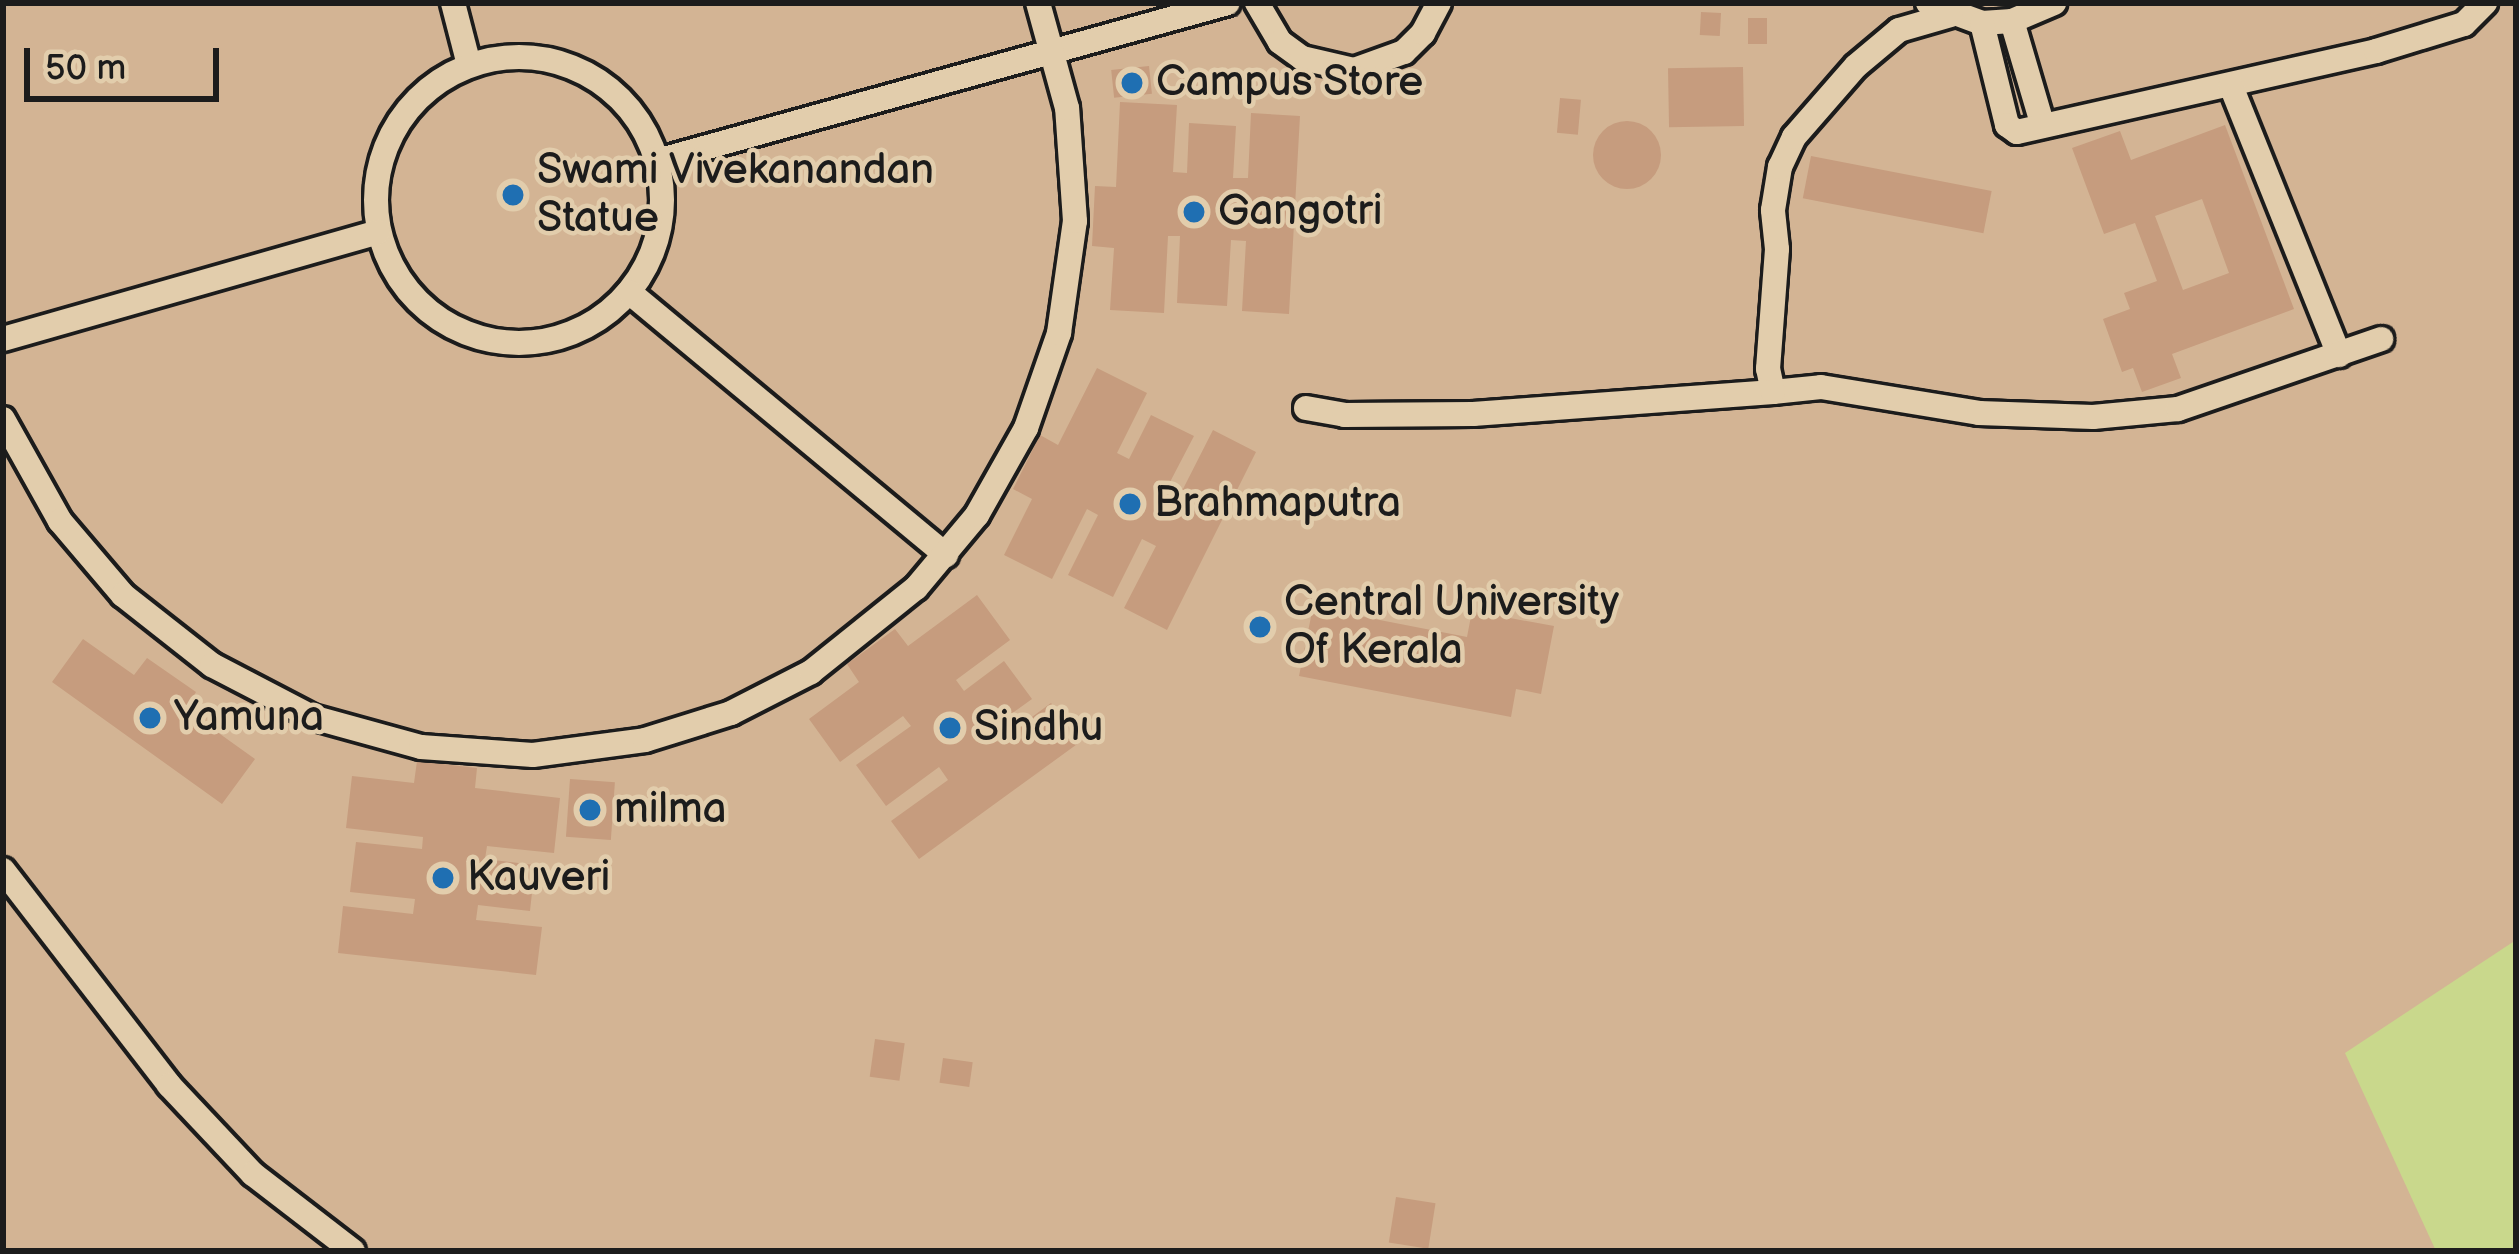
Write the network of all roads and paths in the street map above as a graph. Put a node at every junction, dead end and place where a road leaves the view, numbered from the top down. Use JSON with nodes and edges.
{"nodes":[{"id":1,"x":453,"y":3,"type":"edge"},
{"id":2,"x":1038,"y":3,"type":"edge"},
{"id":3,"x":1228,"y":3,"type":"edge"},
{"id":4,"x":1257,"y":3,"type":"edge"},
{"id":5,"x":1438,"y":3,"type":"edge"},
{"id":6,"x":1928,"y":3,"type":"edge"},
{"id":7,"x":2054,"y":3,"type":"edge"},
{"id":8,"x":2485,"y":3,"type":"edge"},
{"id":9,"x":1952,"y":16,"type":"junction"},
{"id":10,"x":2012,"y":21,"type":"junction"},
{"id":11,"x":1982,"y":22,"type":"junction"},
{"id":12,"x":1054,"y":52,"type":"junction"},
{"id":13,"x":469,"y":65,"type":"junction"},
{"id":14,"x":2230,"y":86,"type":"junction"},
{"id":15,"x":2043,"y":126,"type":"junction"},
{"id":16,"x":658,"y":161,"type":"junction"},
{"id":17,"x":378,"y":232,"type":"junction"},
{"id":18,"x":629,"y":292,"type":"junction"},
{"id":19,"x":3,"y":339,"type":"edge"},
{"id":20,"x":2381,"y":339,"type":"dead end"},
{"id":21,"x":2339,"y":355,"type":"junction"},
{"id":22,"x":1773,"y":392,"type":"junction"},
{"id":23,"x":1306,"y":408,"type":"dead end"},
{"id":24,"x":3,"y":419,"type":"edge"},
{"id":25,"x":946,"y":555,"type":"junction"},
{"id":26,"x":3,"y":870,"type":"edge"},
{"id":27,"x":353,"y":1251,"type":"edge"}],
"edges":[{"from":1,"to":13,"type":"street"},
{"from":2,"to":12,"type":"street"},
{"from":3,"to":12,"type":"street"},
{"from":4,"to":5,"type":"street"},
{"from":6,"to":9,"type":"street"},
{"from":7,"to":10,"type":"street"},
{"from":8,"to":14,"type":"street"},
{"from":9,"to":11,"type":"street"},
{"from":9,"to":22,"type":"street"},
{"from":10,"to":11,"type":"street"},
{"from":10,"to":15,"type":"street"},
{"from":11,"to":15,"type":"street"},
{"from":12,"to":16,"type":"street"},
{"from":12,"to":25,"type":"street"},
{"from":13,"to":16,"type":"street"},
{"from":13,"to":17,"type":"street"},
{"from":14,"to":15,"type":"street"},
{"from":14,"to":21,"type":"street"},
{"from":16,"to":18,"type":"street"},
{"from":17,"to":18,"type":"street"},
{"from":17,"to":19,"type":"street"},
{"from":18,"to":25,"type":"street"},
{"from":20,"to":21,"type":"street"},
{"from":21,"to":22,"type":"street"},
{"from":22,"to":23,"type":"street"},
{"from":24,"to":25,"type":"street"},
{"from":26,"to":27,"type":"street"}]}
